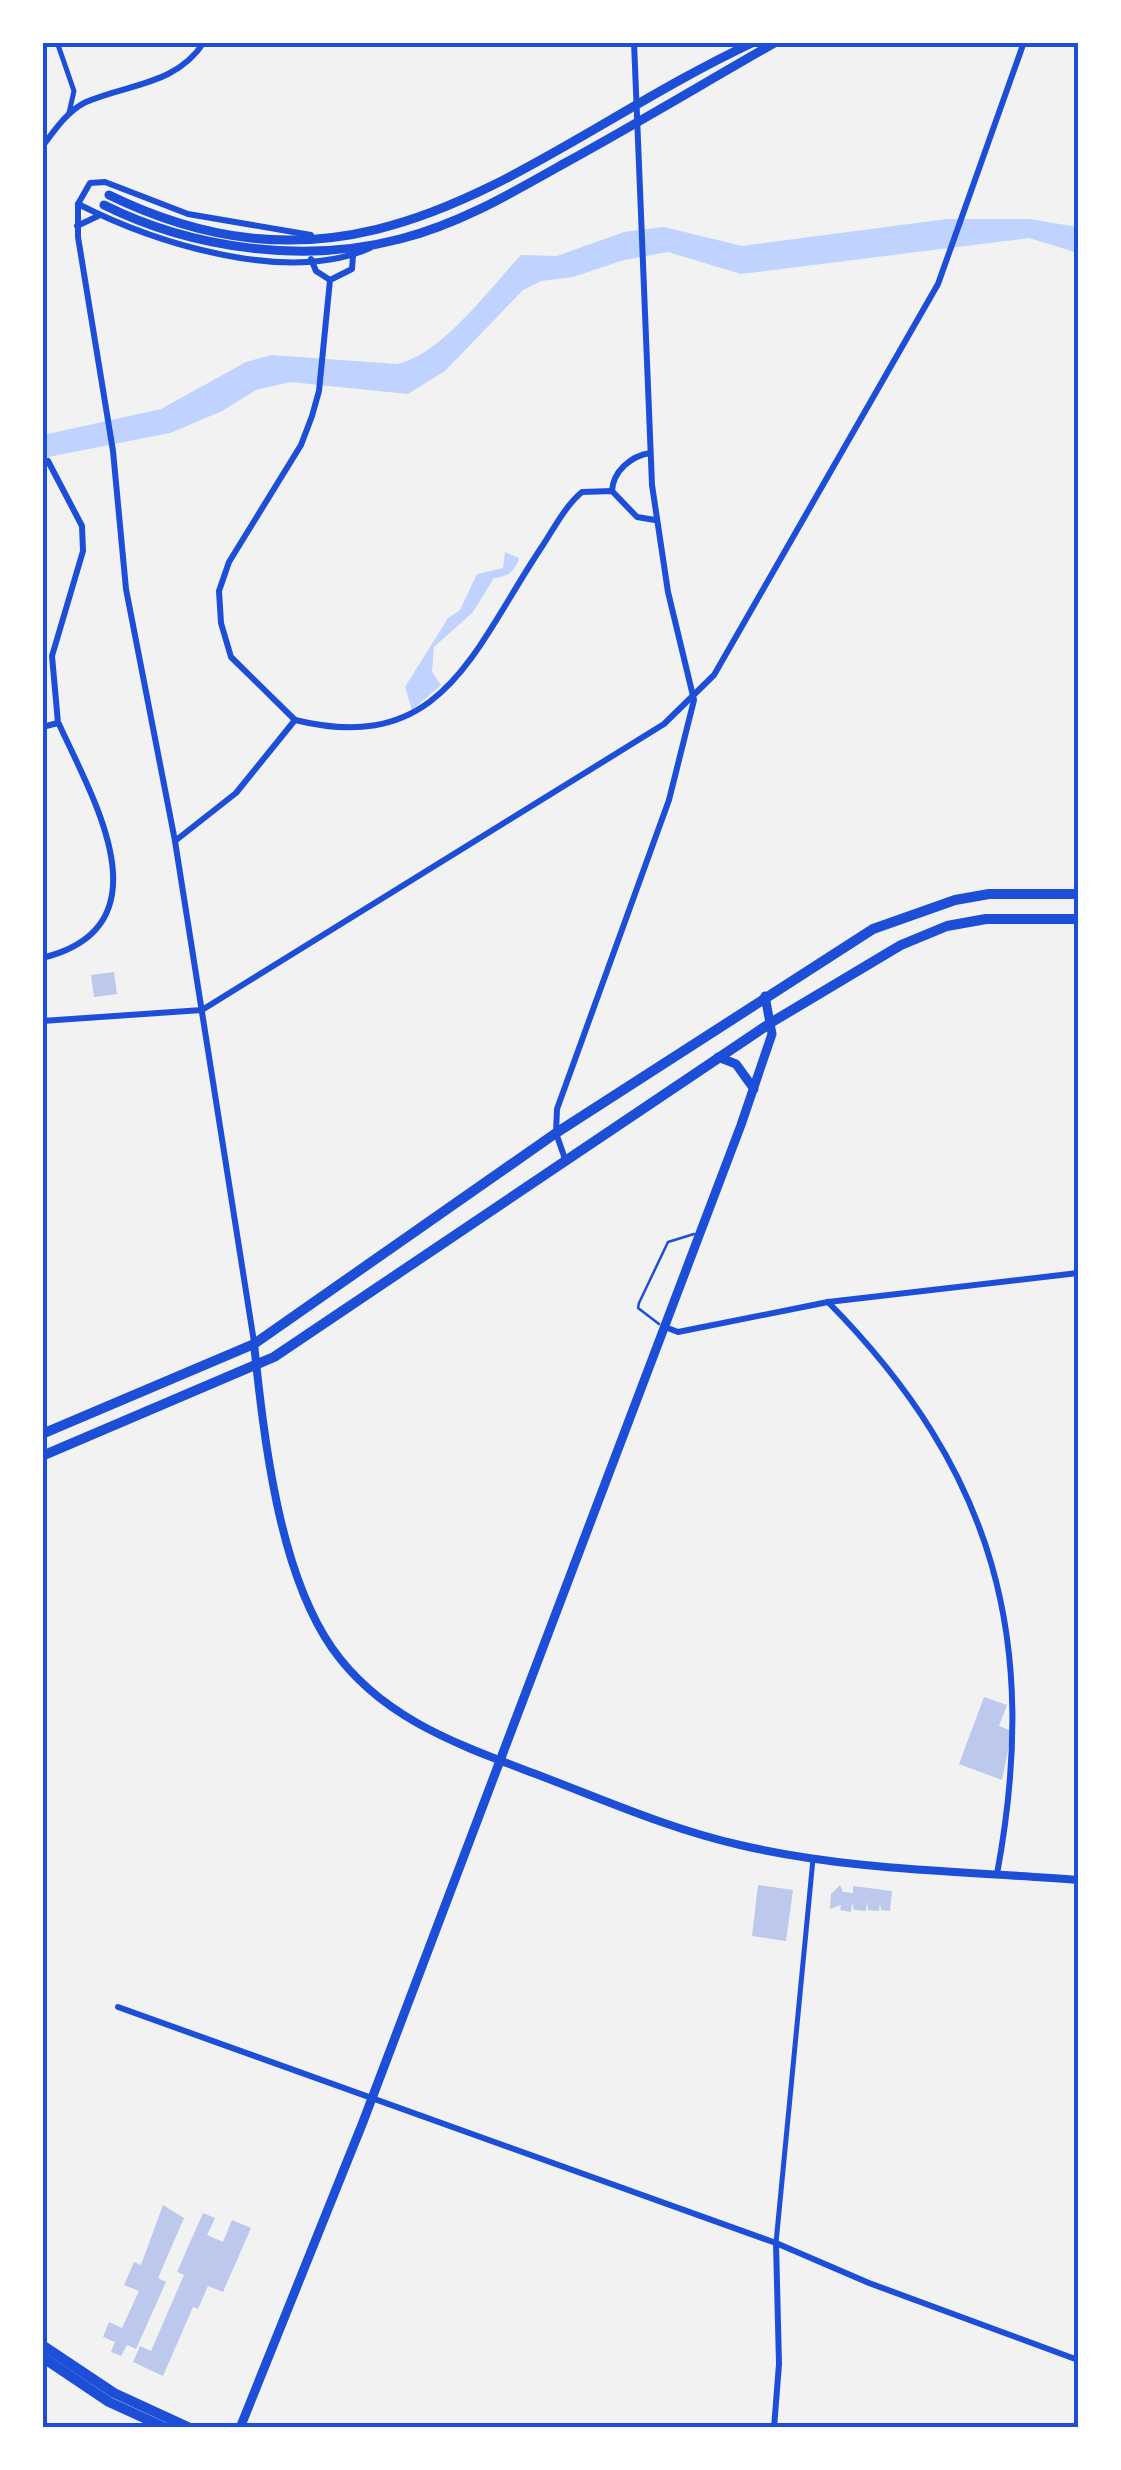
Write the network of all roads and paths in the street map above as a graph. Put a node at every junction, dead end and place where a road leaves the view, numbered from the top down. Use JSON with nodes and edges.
{"nodes":[{"id":1,"x":57,"y":42,"type":"edge"},
{"id":2,"x":204,"y":42,"type":"edge"},
{"id":3,"x":634,"y":42,"type":"edge"},
{"id":4,"x":754,"y":42,"type":"edge"},
{"id":5,"x":776,"y":42,"type":"edge"},
{"id":6,"x":1024,"y":42,"type":"edge"},
{"id":7,"x":636,"y":108,"type":"junction"},
{"id":8,"x":68,"y":116,"type":"junction"},
{"id":9,"x":636,"y":124,"type":"junction"},
{"id":10,"x":42,"y":147,"type":"edge"},
{"id":11,"x":109,"y":194,"type":"dead end"},
{"id":12,"x":78,"y":204,"type":"junction"},
{"id":13,"x":102,"y":210,"type":"junction"},
{"id":14,"x":77,"y":226,"type":"junction"},
{"id":15,"x":317,"y":237,"type":"junction"},
{"id":16,"x":384,"y":242,"type":"junction"},
{"id":17,"x":353,"y":256,"type":"junction"},
{"id":18,"x":311,"y":260,"type":"junction"},
{"id":19,"x":330,"y":280,"type":"junction"},
{"id":20,"x":650,"y":453,"type":"junction"},
{"id":21,"x":48,"y":461,"type":"dead end"},
{"id":22,"x":612,"y":491,"type":"junction"},
{"id":23,"x":655,"y":520,"type":"junction"},
{"id":24,"x":694,"y":700,"type":"junction"},
{"id":25,"x":295,"y":720,"type":"junction"},
{"id":26,"x":58,"y":723,"type":"junction"},
{"id":27,"x":42,"y":727,"type":"edge"},
{"id":28,"x":174,"y":841,"type":"junction"},
{"id":29,"x":1078,"y":894,"type":"edge"},
{"id":30,"x":1078,"y":919,"type":"edge"},
{"id":31,"x":42,"y":958,"type":"edge"},
{"id":32,"x":764,"y":996,"type":"junction"},
{"id":33,"x":202,"y":1010,"type":"junction"},
{"id":34,"x":42,"y":1021,"type":"edge"},
{"id":35,"x":772,"y":1022,"type":"junction"},
{"id":36,"x":718,"y":1057,"type":"junction"},
{"id":37,"x":754,"y":1089,"type":"junction"},
{"id":38,"x":556,"y":1133,"type":"junction"},
{"id":39,"x":565,"y":1159,"type":"junction"},
{"id":40,"x":700,"y":1234,"type":"junction"},
{"id":41,"x":1078,"y":1273,"type":"edge"},
{"id":42,"x":828,"y":1302,"type":"junction"},
{"id":43,"x":665,"y":1328,"type":"junction"},
{"id":44,"x":254,"y":1344,"type":"junction"},
{"id":45,"x":257,"y":1366,"type":"junction"},
{"id":46,"x":42,"y":1434,"type":"edge"},
{"id":47,"x":42,"y":1456,"type":"edge"},
{"id":48,"x":500,"y":1760,"type":"junction"},
{"id":49,"x":813,"y":1859,"type":"junction"},
{"id":50,"x":997,"y":1874,"type":"junction"},
{"id":51,"x":1078,"y":1880,"type":"edge"},
{"id":52,"x":118,"y":2007,"type":"dead end"},
{"id":53,"x":372,"y":2100,"type":"junction"},
{"id":54,"x":776,"y":2243,"type":"junction"},
{"id":55,"x":42,"y":2344,"type":"edge"},
{"id":56,"x":42,"y":2357,"type":"edge"},
{"id":57,"x":1078,"y":2360,"type":"edge"},
{"id":58,"x":166,"y":2428,"type":"edge"},
{"id":59,"x":190,"y":2428,"type":"edge"},
{"id":60,"x":240,"y":2428,"type":"edge"},
{"id":61,"x":774,"y":2428,"type":"edge"}],
"edges":[{"from":1,"to":8,"type":"street"},
{"from":2,"to":8,"type":"street"},
{"from":3,"to":7,"type":"street"},
{"from":4,"to":7,"type":"main road"},
{"from":5,"to":9,"type":"main road"},
{"from":6,"to":24,"type":"street"},
{"from":7,"to":9,"type":"street"},
{"from":7,"to":15,"type":"main road"},
{"from":8,"to":10,"type":"street"},
{"from":9,"to":16,"type":"main road"},
{"from":9,"to":20,"type":"street"},
{"from":11,"to":15,"type":"main road"},
{"from":12,"to":13,"type":"street"},
{"from":12,"to":14,"type":"street"},
{"from":12,"to":15,"type":"street"},
{"from":13,"to":14,"type":"street"},
{"from":13,"to":16,"type":"main road"},
{"from":13,"to":18,"type":"street"},
{"from":14,"to":28,"type":"street"},
{"from":16,"to":17,"type":"street"},
{"from":17,"to":18,"type":"street"},
{"from":17,"to":19,"type":"street"},
{"from":18,"to":19,"type":"street"},
{"from":19,"to":25,"type":"street"},
{"from":20,"to":22,"type":"street"},
{"from":20,"to":23,"type":"street"},
{"from":21,"to":26,"type":"street"},
{"from":22,"to":23,"type":"street"},
{"from":22,"to":25,"type":"street"},
{"from":23,"to":24,"type":"street"},
{"from":24,"to":33,"type":"street"},
{"from":24,"to":38,"type":"street"},
{"from":25,"to":28,"type":"street"},
{"from":26,"to":27,"type":"street"},
{"from":26,"to":31,"type":"street"},
{"from":28,"to":33,"type":"street"},
{"from":29,"to":32,"type":"main road"},
{"from":30,"to":35,"type":"main road"},
{"from":32,"to":35,"type":"main road"},
{"from":32,"to":38,"type":"main road"},
{"from":33,"to":34,"type":"street"},
{"from":33,"to":44,"type":"street"},
{"from":35,"to":36,"type":"main road"},
{"from":35,"to":37,"type":"main road"},
{"from":36,"to":37,"type":"main road"},
{"from":36,"to":39,"type":"main road"},
{"from":37,"to":40,"type":"main road"},
{"from":38,"to":39,"type":"street"},
{"from":38,"to":44,"type":"main road"},
{"from":39,"to":45,"type":"main road"},
{"from":40,"to":43,"type":"main road"},
{"from":40,"to":43,"type":"lane"},
{"from":41,"to":42,"type":"street"},
{"from":42,"to":43,"type":"street"},
{"from":42,"to":50,"type":"street"},
{"from":43,"to":48,"type":"main road"},
{"from":44,"to":45,"type":"street"},
{"from":44,"to":46,"type":"main road"},
{"from":45,"to":47,"type":"main road"},
{"from":45,"to":48,"type":"street"},
{"from":48,"to":49,"type":"street"},
{"from":48,"to":53,"type":"main road"},
{"from":49,"to":50,"type":"street"},
{"from":49,"to":54,"type":"street"},
{"from":50,"to":51,"type":"street"},
{"from":52,"to":53,"type":"street"},
{"from":53,"to":54,"type":"street"},
{"from":53,"to":60,"type":"main road"},
{"from":54,"to":57,"type":"street"},
{"from":54,"to":61,"type":"street"},
{"from":55,"to":59,"type":"main road"},
{"from":56,"to":58,"type":"main road"}]}
